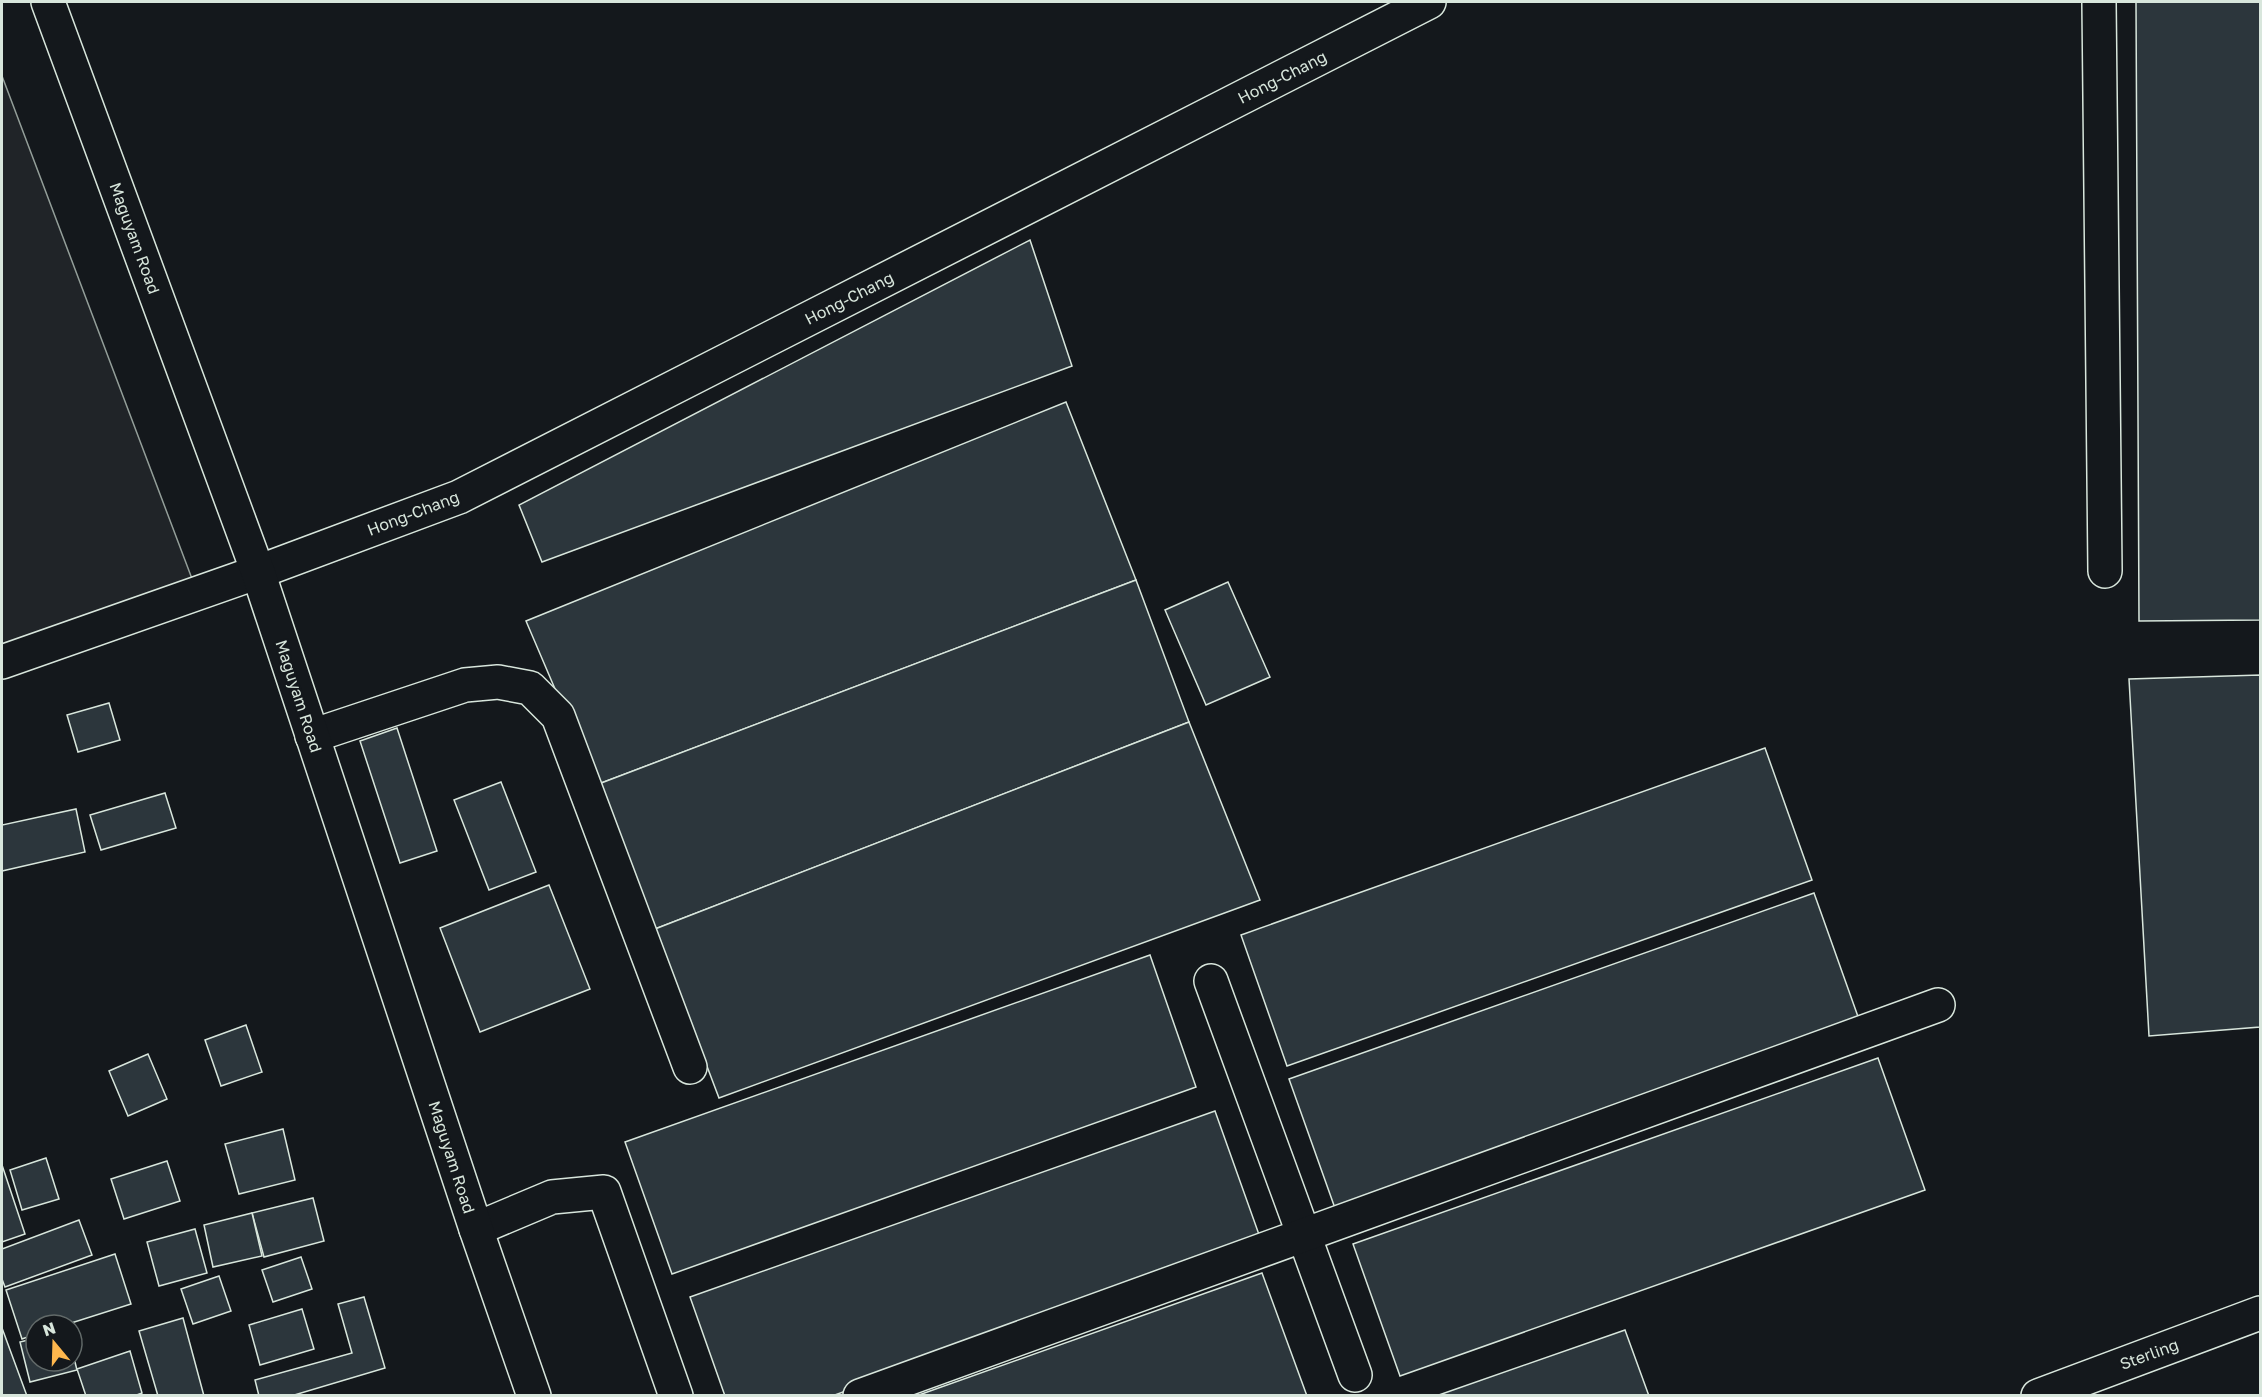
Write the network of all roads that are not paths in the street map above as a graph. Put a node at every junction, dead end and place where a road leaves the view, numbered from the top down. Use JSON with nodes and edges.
{"nodes":[{"id":1,"x":48,"y":2,"type":"edge"},
{"id":2,"x":1429,"y":2,"type":"edge"},
{"id":3,"x":2098,"y":2,"type":"edge"},
{"id":4,"x":2105,"y":571,"type":"dead end"},
{"id":5,"x":258,"y":572,"type":"junction"},
{"id":6,"x":2,"y":662,"type":"edge"},
{"id":7,"x":312,"y":736,"type":"junction"},
{"id":8,"x":1210,"y":981,"type":"dead end"},
{"id":9,"x":1938,"y":1005,"type":"dead end"},
{"id":10,"x":690,"y":1067,"type":"dead end"},
{"id":11,"x":476,"y":1229,"type":"junction"},
{"id":12,"x":1304,"y":1236,"type":"junction"},
{"id":13,"x":2260,"y":1313,"type":"edge"},
{"id":14,"x":1355,"y":1375,"type":"dead end"},
{"id":15,"x":534,"y":1395,"type":"edge"},
{"id":16,"x":676,"y":1395,"type":"edge"},
{"id":17,"x":860,"y":1395,"type":"edge"},
{"id":18,"x":2038,"y":1395,"type":"edge"}],
"edges":[{"from":1,"to":5,"type":"main road","name":"Maguyam Road"},
{"from":2,"to":5,"type":"main road","name":"Hong-Chang"},
{"from":3,"to":4,"type":"main road"},
{"from":5,"to":6,"type":"main road","name":"Hong-Chang"},
{"from":5,"to":7,"type":"main road","name":"Maguyam Road"},
{"from":7,"to":10,"type":"main road"},
{"from":7,"to":11,"type":"main road","name":"Maguyam Road"},
{"from":8,"to":12,"type":"main road"},
{"from":9,"to":12,"type":"main road"},
{"from":11,"to":15,"type":"main road","name":"Maguyam Road"},
{"from":11,"to":16,"type":"main road"},
{"from":12,"to":14,"type":"main road"},
{"from":12,"to":17,"type":"main road"},
{"from":13,"to":18,"type":"main road","name":"Sterling"}]}
